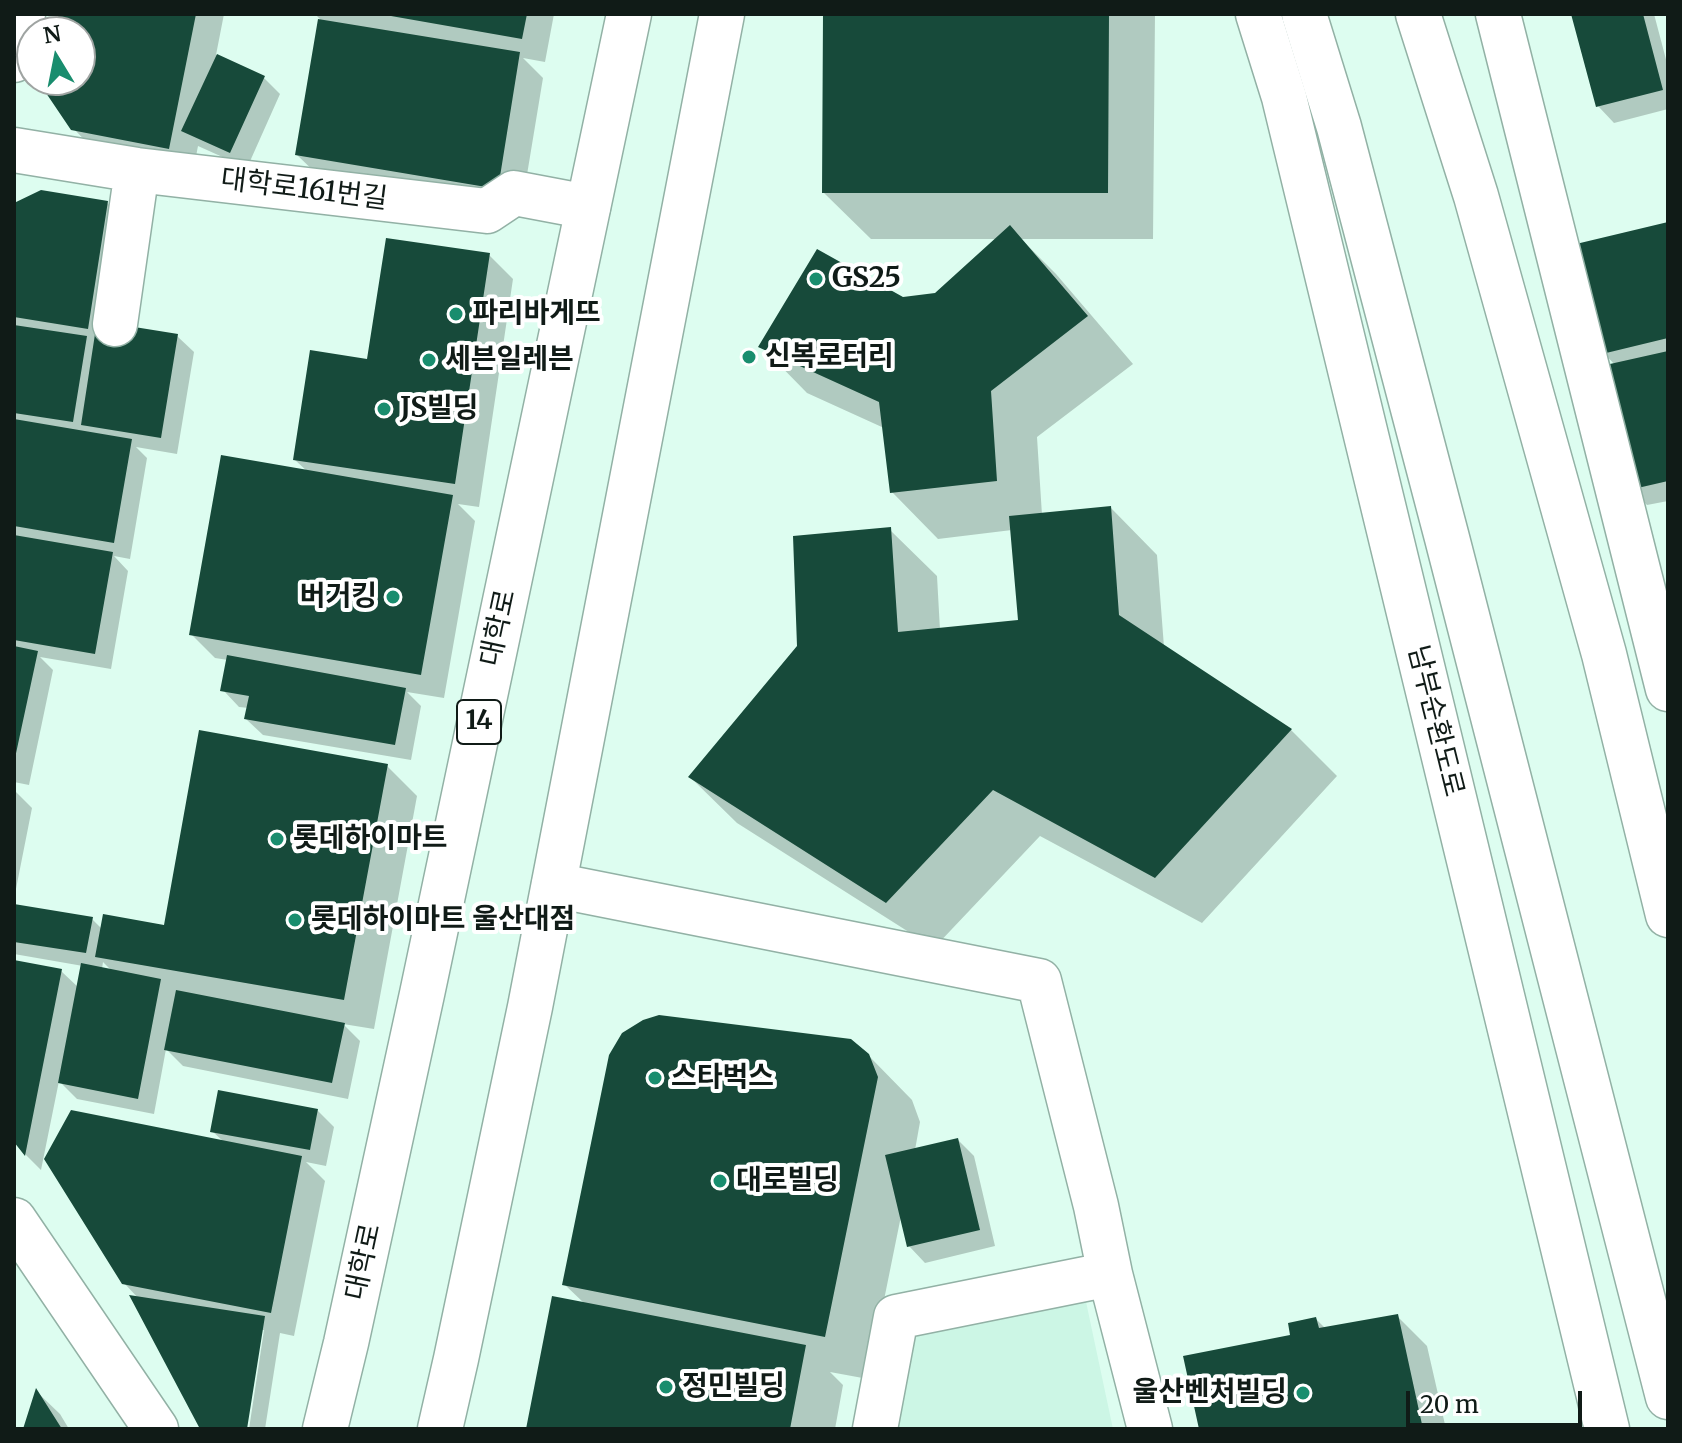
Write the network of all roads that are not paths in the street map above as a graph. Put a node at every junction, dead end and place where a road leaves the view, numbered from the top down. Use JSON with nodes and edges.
{"nodes":[{"id":1,"x":23,"y":14,"type":"edge"},
{"id":2,"x":629,"y":14,"type":"edge"},
{"id":3,"x":722,"y":14,"type":"edge"},
{"id":4,"x":1258,"y":14,"type":"edge"},
{"id":5,"x":1304,"y":14,"type":"edge"},
{"id":6,"x":1418,"y":14,"type":"edge"},
{"id":7,"x":1498,"y":14,"type":"edge"},
{"id":8,"x":14,"y":60,"type":"edge"},
{"id":9,"x":14,"y":150,"type":"edge"},
{"id":10,"x":137,"y":170,"type":"junction"},
{"id":11,"x":588,"y":207,"type":"junction"},
{"id":12,"x":115,"y":324,"type":"dead end"},
{"id":13,"x":1668,"y":689,"type":"edge"},
{"id":14,"x":554,"y":885,"type":"junction"},
{"id":15,"x":1668,"y":915,"type":"edge"},
{"id":16,"x":14,"y":1220,"type":"edge"},
{"id":17,"x":1110,"y":1274,"type":"junction"},
{"id":18,"x":1668,"y":1397,"type":"edge"},
{"id":19,"x":156,"y":1429,"type":"edge"},
{"id":20,"x":325,"y":1429,"type":"edge"},
{"id":21,"x":440,"y":1429,"type":"edge"},
{"id":22,"x":875,"y":1429,"type":"edge"},
{"id":23,"x":1150,"y":1429,"type":"edge"},
{"id":24,"x":1607,"y":1429,"type":"edge"}],
"edges":[{"from":1,"to":8,"type":"main road"},
{"from":2,"to":11,"type":"main road","name":"대학로","number":"14"},
{"from":3,"to":14,"type":"main road"},
{"from":4,"to":24,"type":"main road","name":"남부순환도로"},
{"from":5,"to":18,"type":"main road"},
{"from":6,"to":15,"type":"main road"},
{"from":7,"to":13,"type":"main road"},
{"from":9,"to":10,"type":"main road","name":"대학로161번길"},
{"from":10,"to":11,"type":"main road","name":"대학로161번길"},
{"from":10,"to":12,"type":"main road"},
{"from":11,"to":20,"type":"main road","name":"대학로","number":"14"},
{"from":14,"to":17,"type":"main road"},
{"from":14,"to":21,"type":"main road"},
{"from":16,"to":19,"type":"main road"},
{"from":17,"to":22,"type":"main road"},
{"from":17,"to":23,"type":"main road"}]}
